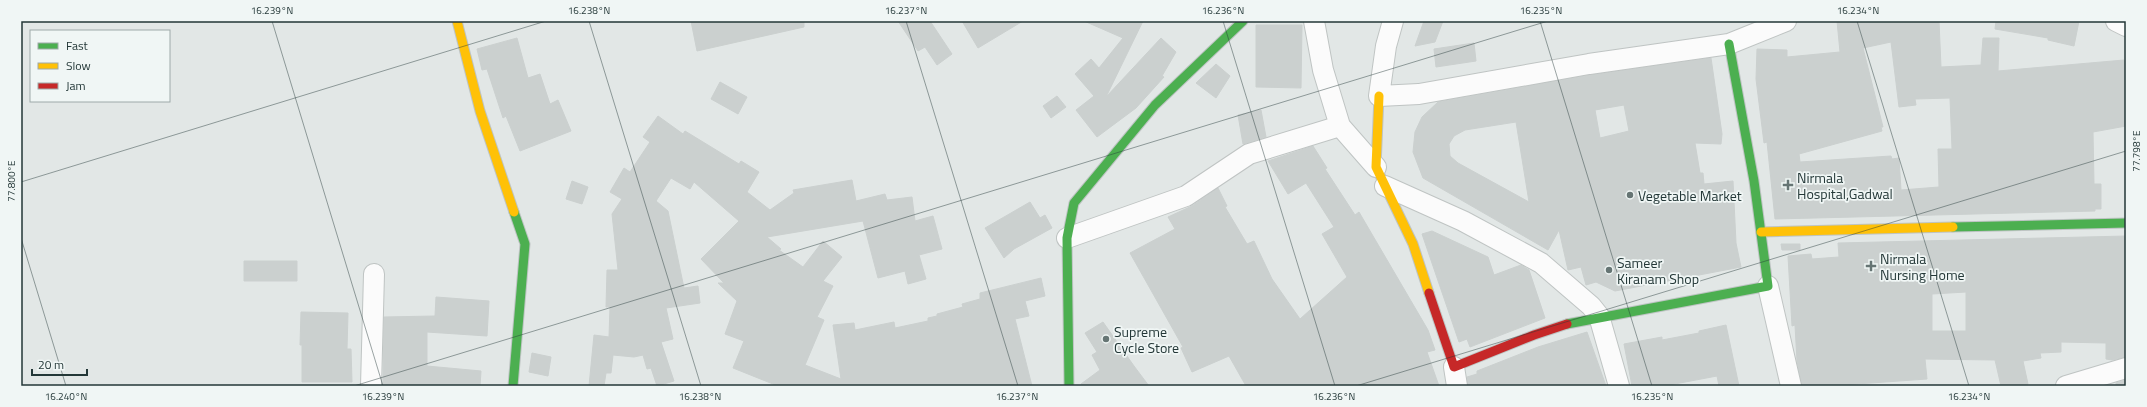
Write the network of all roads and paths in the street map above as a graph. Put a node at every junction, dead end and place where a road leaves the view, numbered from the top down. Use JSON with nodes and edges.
{"nodes":[{"id":1,"x":457,"y":21,"type":"edge"},
{"id":2,"x":1243,"y":21,"type":"edge"},
{"id":3,"x":1314,"y":21,"type":"edge"},
{"id":4,"x":1393,"y":21,"type":"edge"},
{"id":5,"x":1786,"y":21,"type":"edge"},
{"id":6,"x":2116,"y":21,"type":"edge"},
{"id":7,"x":2126,"y":26,"type":"edge"},
{"id":8,"x":1729,"y":44,"type":"junction"},
{"id":9,"x":1379,"y":96,"type":"junction"},
{"id":10,"x":1340,"y":126,"type":"junction"},
{"id":11,"x":1376,"y":166,"type":"junction"},
{"id":12,"x":1385,"y":186,"type":"junction"},
{"id":13,"x":2126,"y":223,"type":"edge"},
{"id":14,"x":1761,"y":232,"type":"junction"},
{"id":15,"x":1067,"y":238,"type":"junction"},
{"id":16,"x":374,"y":274,"type":"dead end"},
{"id":17,"x":1768,"y":286,"type":"junction"},
{"id":18,"x":1599,"y":316,"type":"junction"},
{"id":19,"x":2126,"y":368,"type":"edge"},
{"id":20,"x":1455,"y":377,"type":"edge"},
{"id":21,"x":371,"y":386,"type":"edge"},
{"id":22,"x":513,"y":386,"type":"edge"},
{"id":23,"x":1069,"y":386,"type":"edge"},
{"id":24,"x":1619,"y":386,"type":"edge"},
{"id":25,"x":1791,"y":386,"type":"edge"},
{"id":26,"x":2066,"y":386,"type":"edge"}],
"edges":[{"from":1,"to":22,"type":"street"},
{"from":2,"to":15,"type":"street"},
{"from":3,"to":10,"type":"street"},
{"from":4,"to":9,"type":"street"},
{"from":5,"to":8,"type":"street"},
{"from":6,"to":7,"type":"street"},
{"from":8,"to":9,"type":"street"},
{"from":8,"to":14,"type":"street"},
{"from":9,"to":11,"type":"street"},
{"from":10,"to":11,"type":"street"},
{"from":10,"to":15,"type":"street"},
{"from":11,"to":12,"type":"street"},
{"from":12,"to":18,"type":"street"},
{"from":12,"to":20,"type":"street"},
{"from":13,"to":14,"type":"street"},
{"from":14,"to":17,"type":"street"},
{"from":15,"to":23,"type":"street"},
{"from":16,"to":21,"type":"street"},
{"from":17,"to":18,"type":"street"},
{"from":17,"to":25,"type":"street"},
{"from":18,"to":20,"type":"street"},
{"from":18,"to":24,"type":"street"},
{"from":19,"to":26,"type":"street"}]}
